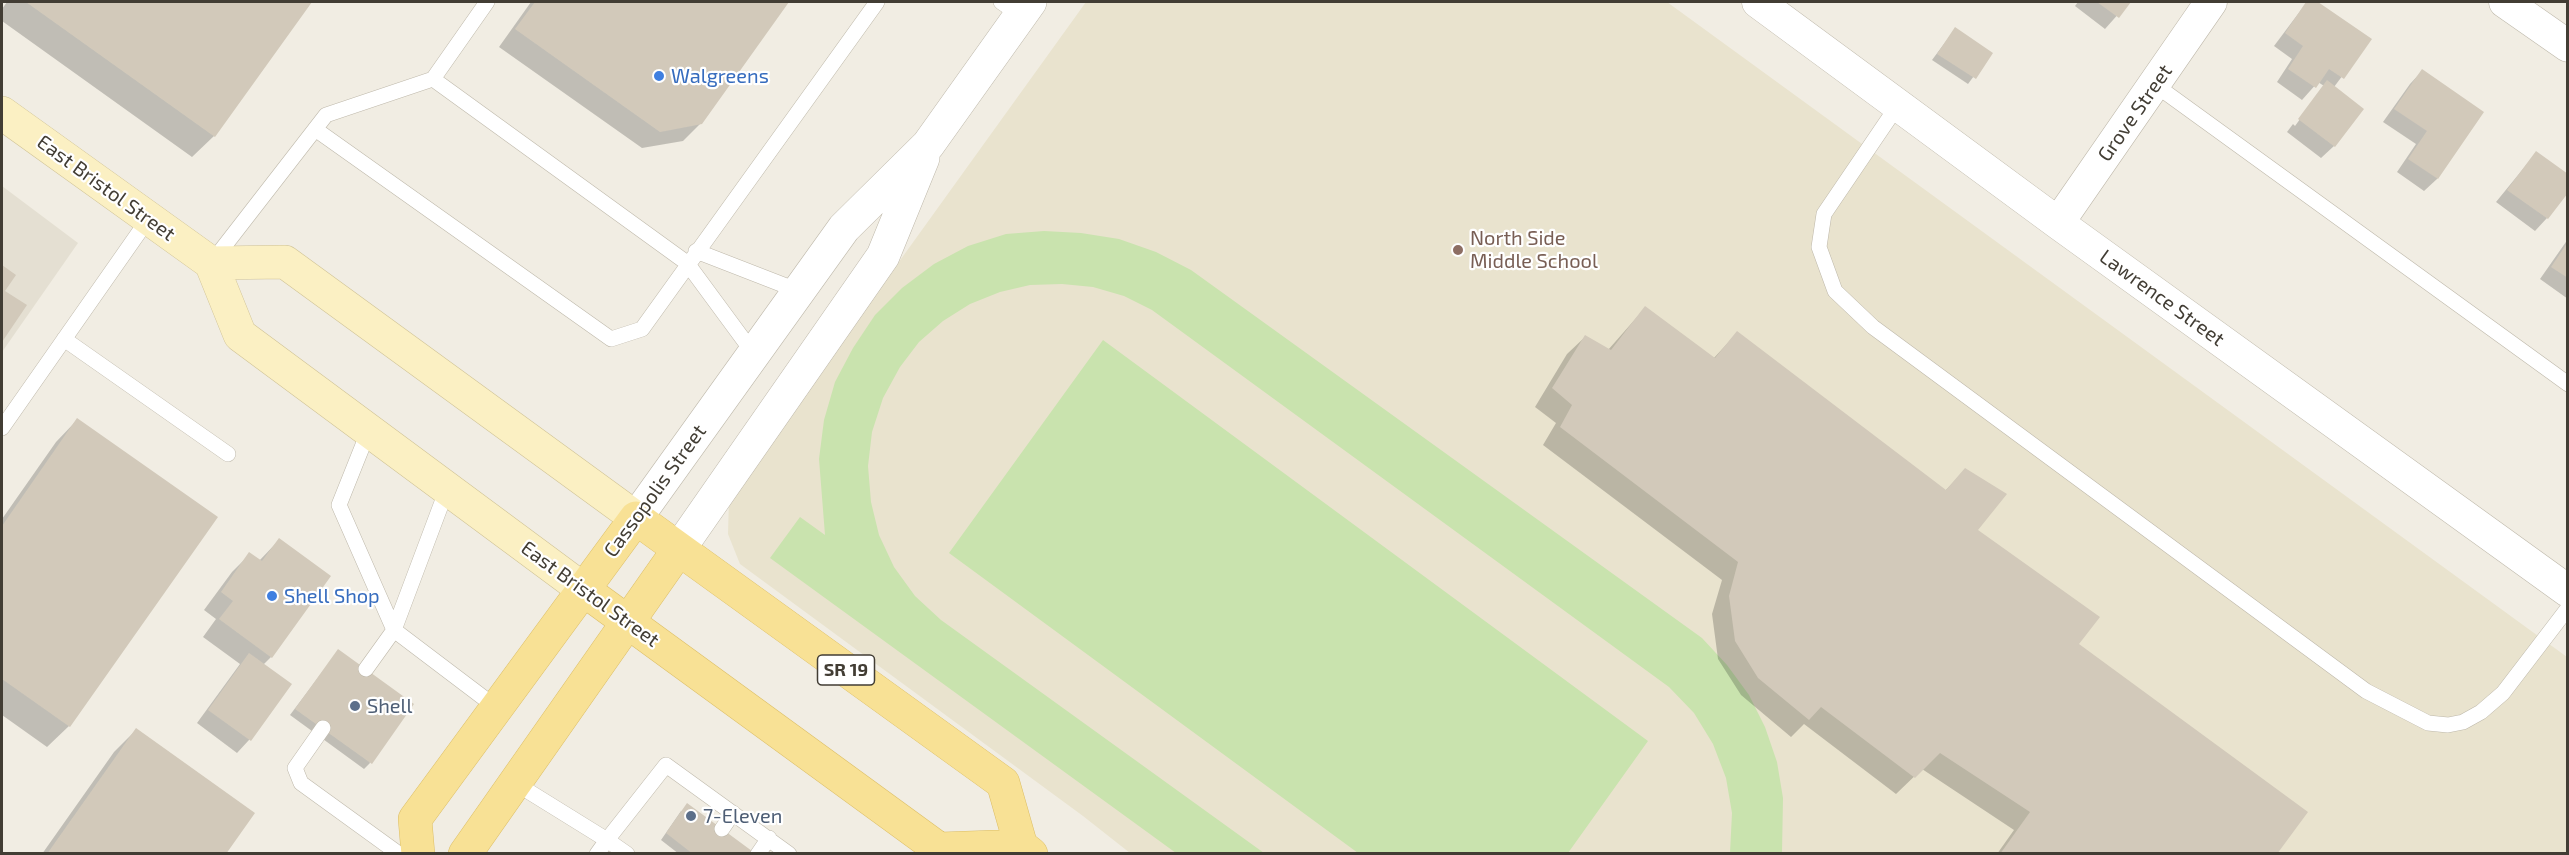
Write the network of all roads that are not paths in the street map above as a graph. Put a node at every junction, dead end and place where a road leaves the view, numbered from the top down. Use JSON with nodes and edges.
{"nodes":[{"id":1,"x":487,"y":2,"type":"edge"},
{"id":2,"x":878,"y":2,"type":"edge"},
{"id":3,"x":1758,"y":2,"type":"edge"},
{"id":4,"x":2211,"y":2,"type":"edge"},
{"id":5,"x":2505,"y":2,"type":"edge"},
{"id":6,"x":1017,"y":6,"type":"edge"},
{"id":7,"x":2568,"y":46,"type":"edge"},
{"id":8,"x":432,"y":79,"type":"junction"},
{"id":9,"x":2154,"y":84,"type":"junction"},
{"id":10,"x":1898,"y":105,"type":"junction"},
{"id":11,"x":2,"y":113,"type":"edge"},
{"id":12,"x":315,"y":129,"type":"junction"},
{"id":13,"x":928,"y":145,"type":"junction"},
{"id":14,"x":149,"y":218,"type":"junction"},
{"id":15,"x":2058,"y":224,"type":"junction"},
{"id":16,"x":692,"y":257,"type":"junction"},
{"id":17,"x":211,"y":263,"type":"junction"},
{"id":18,"x":799,"y":291,"type":"junction"},
{"id":19,"x":64,"y":339,"type":"junction"},
{"id":20,"x":754,"y":354,"type":"junction"},
{"id":21,"x":2568,"y":384,"type":"edge"},
{"id":22,"x":2,"y":428,"type":"edge"},
{"id":23,"x":369,"y":430,"type":"junction"},
{"id":24,"x":228,"y":454,"type":"dead end"},
{"id":25,"x":447,"y":489,"type":"junction"},
{"id":26,"x":636,"y":518,"type":"junction"},
{"id":27,"x":679,"y":549,"type":"junction"},
{"id":28,"x":584,"y":590,"type":"junction"},
{"id":29,"x":2568,"y":591,"type":"edge"},
{"id":30,"x":2568,"y":608,"type":"edge"},
{"id":31,"x":628,"y":623,"type":"junction"},
{"id":32,"x":394,"y":630,"type":"junction"},
{"id":33,"x":366,"y":669,"type":"dead end"},
{"id":34,"x":496,"y":708,"type":"junction"},
{"id":35,"x":323,"y":728,"type":"dead end"},
{"id":36,"x":515,"y":783,"type":"junction"},
{"id":37,"x":733,"y":813,"type":"junction"},
{"id":38,"x":722,"y":828,"type":"dead end"},
{"id":39,"x":769,"y":838,"type":"junction"},
{"id":40,"x":607,"y":840,"type":"junction"},
{"id":41,"x":1026,"y":850,"type":"edge"},
{"id":42,"x":399,"y":854,"type":"edge"},
{"id":43,"x":418,"y":854,"type":"edge"},
{"id":44,"x":465,"y":854,"type":"edge"},
{"id":45,"x":597,"y":854,"type":"edge"},
{"id":46,"x":627,"y":854,"type":"edge"},
{"id":47,"x":758,"y":854,"type":"edge"},
{"id":48,"x":789,"y":854,"type":"edge"}],
"edges":[{"from":1,"to":8,"type":"lane"},
{"from":2,"to":16,"type":"lane"},
{"from":3,"to":10,"type":"street","name":"Lawrence Street"},
{"from":4,"to":9,"type":"street","name":"Grove Street"},
{"from":5,"to":7,"type":"street"},
{"from":6,"to":13,"type":"street","name":"Cassopolis Street"},
{"from":8,"to":12,"type":"lane"},
{"from":8,"to":16,"type":"lane"},
{"from":9,"to":15,"type":"street","name":"Grove Street"},
{"from":9,"to":21,"type":"lane"},
{"from":10,"to":15,"type":"street","name":"Lawrence Street"},
{"from":10,"to":30,"type":"lane"},
{"from":11,"to":14,"type":"main road","name":"East Bristol Street"},
{"from":12,"to":16,"type":"lane"},
{"from":12,"to":17,"type":"lane"},
{"from":13,"to":18,"type":"street","name":"Cassopolis Street"},
{"from":13,"to":27,"type":"street","name":"Cassopolis Street"},
{"from":14,"to":17,"type":"main road","name":"East Bristol Street"},
{"from":14,"to":19,"type":"lane"},
{"from":15,"to":29,"type":"street","name":"Lawrence Street"},
{"from":16,"to":18,"type":"lane"},
{"from":16,"to":20,"type":"lane"},
{"from":17,"to":23,"type":"main road","name":"East Bristol Street"},
{"from":17,"to":26,"type":"main road","name":"East Bristol Street"},
{"from":18,"to":20,"type":"street","name":"Cassopolis Street"},
{"from":19,"to":22,"type":"lane"},
{"from":19,"to":24,"type":"lane"},
{"from":20,"to":26,"type":"street","name":"Cassopolis Street"},
{"from":23,"to":25,"type":"main road","name":"East Bristol Street"},
{"from":23,"to":32,"type":"lane"},
{"from":25,"to":28,"type":"main road","name":"East Bristol Street"},
{"from":25,"to":32,"type":"lane"},
{"from":26,"to":27,"type":"main road","name":"East Bristol Street","number":"SR 19"},
{"from":26,"to":28,"type":"main road","name":"Cassopolis Street"},
{"from":27,"to":31,"type":"main road","name":"Cassopolis Street"},
{"from":27,"to":41,"type":"main road","name":"East Bristol Street","number":"SR 19"},
{"from":28,"to":31,"type":"main road","name":"East Bristol Street"},
{"from":28,"to":34,"type":"main road","name":"Cassopolis Street"},
{"from":31,"to":36,"type":"main road","name":"Cassopolis Street"},
{"from":31,"to":41,"type":"main road","name":"East Bristol Street","number":"SR 19"},
{"from":32,"to":33,"type":"lane"},
{"from":32,"to":34,"type":"lane"},
{"from":34,"to":43,"type":"main road","name":"Cassopolis Street"},
{"from":35,"to":42,"type":"lane"},
{"from":36,"to":40,"type":"lane"},
{"from":36,"to":44,"type":"main road","name":"Cassopolis Street"},
{"from":37,"to":38,"type":"lane"},
{"from":37,"to":39,"type":"lane"},
{"from":37,"to":40,"type":"lane"},
{"from":39,"to":47,"type":"lane"},
{"from":39,"to":48,"type":"lane"},
{"from":40,"to":45,"type":"lane"},
{"from":40,"to":46,"type":"lane"}]}
